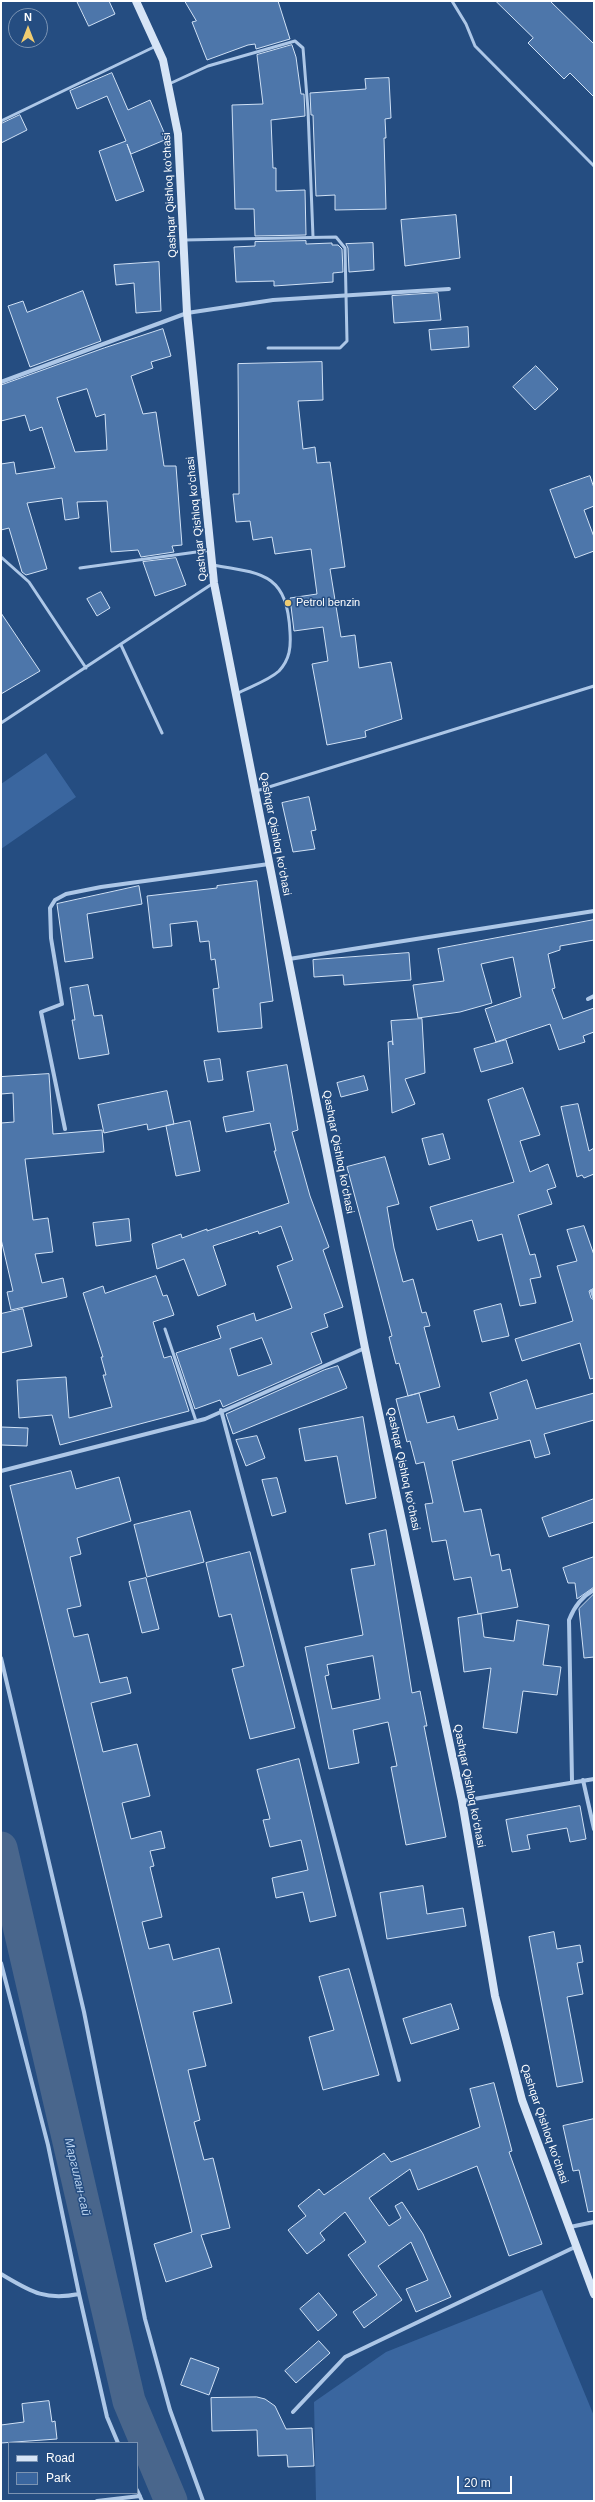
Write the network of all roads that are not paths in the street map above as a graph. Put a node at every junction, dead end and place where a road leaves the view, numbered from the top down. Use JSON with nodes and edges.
{"nodes":[{"id":1,"x":136,"y":1,"type":"edge"},
{"id":2,"x":452,"y":1,"type":"edge"},
{"id":3,"x":156,"y":46,"type":"junction"},
{"id":4,"x":169,"y":84,"type":"junction"},
{"id":5,"x":1,"y":121,"type":"edge"},
{"id":6,"x":594,"y":166,"type":"edge"},
{"id":7,"x":313,"y":237,"type":"junction"},
{"id":8,"x":184,"y":240,"type":"junction"},
{"id":9,"x":449,"y":289,"type":"dead end"},
{"id":10,"x":345,"y":295,"type":"junction"},
{"id":11,"x":187,"y":313,"type":"junction"},
{"id":12,"x":268,"y":348,"type":"dead end"},
{"id":13,"x":1,"y":382,"type":"edge"},
{"id":14,"x":211,"y":550,"type":"junction"},
{"id":15,"x":1,"y":557,"type":"edge"},
{"id":16,"x":212,"y":564,"type":"junction"},
{"id":17,"x":80,"y":568,"type":"dead end"},
{"id":18,"x":214,"y":583,"type":"junction"},
{"id":19,"x":121,"y":645,"type":"junction"},
{"id":20,"x":86,"y":668,"type":"junction"},
{"id":21,"x":594,"y":686,"type":"edge"},
{"id":22,"x":235,"y":695,"type":"junction"},
{"id":23,"x":1,"y":723,"type":"edge"},
{"id":24,"x":162,"y":733,"type":"dead end"},
{"id":25,"x":255,"y":791,"type":"junction"},
{"id":26,"x":269,"y":864,"type":"junction"},
{"id":27,"x":594,"y":911,"type":"edge"},
{"id":28,"x":289,"y":959,"type":"junction"},
{"id":29,"x":594,"y":996,"type":"edge"},
{"id":30,"x":588,"y":999,"type":"dead end"},
{"id":31,"x":65,"y":1129,"type":"dead end"},
{"id":32,"x":592,"y":1291,"type":"dead end"},
{"id":33,"x":594,"y":1297,"type":"edge"},
{"id":34,"x":165,"y":1329,"type":"dead end"},
{"id":35,"x":365,"y":1348,"type":"junction"},
{"id":36,"x":221,"y":1410,"type":"junction"},
{"id":37,"x":196,"y":1421,"type":"junction"},
{"id":38,"x":1,"y":1471,"type":"edge"},
{"id":39,"x":594,"y":1590,"type":"edge"},
{"id":40,"x":1,"y":1658,"type":"edge"},
{"id":41,"x":594,"y":1779,"type":"edge"},
{"id":42,"x":583,"y":1780,"type":"junction"},
{"id":43,"x":572,"y":1781,"type":"junction"},
{"id":44,"x":462,"y":1801,"type":"junction"},
{"id":45,"x":594,"y":1829,"type":"edge"},
{"id":46,"x":1,"y":1963,"type":"edge"},
{"id":47,"x":399,"y":2080,"type":"dead end"},
{"id":48,"x":594,"y":2222,"type":"edge"},
{"id":49,"x":570,"y":2227,"type":"junction"},
{"id":50,"x":577,"y":2246,"type":"junction"},
{"id":51,"x":1,"y":2274,"type":"edge"},
{"id":52,"x":79,"y":2294,"type":"junction"},
{"id":53,"x":594,"y":2294,"type":"edge"},
{"id":54,"x":293,"y":2412,"type":"dead end"},
{"id":55,"x":118,"y":2442,"type":"edge"},
{"id":56,"x":138,"y":2492,"type":"edge"},
{"id":57,"x":140,"y":2496,"type":"junction"},
{"id":58,"x":97,"y":2501,"type":"edge"},
{"id":59,"x":142,"y":2501,"type":"edge"},
{"id":60,"x":203,"y":2501,"type":"edge"}],
"edges":[{"from":1,"to":3,"type":"main road","name":"Qashqar Qishloq koʻchasi"},
{"from":2,"to":6,"type":"lane"},
{"from":3,"to":4,"type":"main road","name":"Qashqar Qishloq koʻchasi"},
{"from":3,"to":5,"type":"lane"},
{"from":4,"to":7,"type":"lane"},
{"from":4,"to":8,"type":"main road","name":"Qashqar Qishloq koʻchasi"},
{"from":7,"to":8,"type":"lane"},
{"from":7,"to":10,"type":"lane"},
{"from":8,"to":11,"type":"main road","name":"Qashqar Qishloq koʻchasi"},
{"from":9,"to":10,"type":"street"},
{"from":10,"to":11,"type":"street"},
{"from":10,"to":12,"type":"lane"},
{"from":11,"to":13,"type":"street"},
{"from":11,"to":14,"type":"main road","name":"Qashqar Qishloq koʻchasi"},
{"from":14,"to":16,"type":"main road","name":"Qashqar Qishloq koʻchasi"},
{"from":14,"to":17,"type":"lane"},
{"from":15,"to":20,"type":"lane"},
{"from":16,"to":18,"type":"main road","name":"Qashqar Qishloq koʻchasi"},
{"from":16,"to":22,"type":"lane"},
{"from":18,"to":19,"type":"lane"},
{"from":18,"to":22,"type":"main road","name":"Qashqar Qishloq koʻchasi"},
{"from":19,"to":20,"type":"lane"},
{"from":19,"to":24,"type":"lane"},
{"from":20,"to":23,"type":"lane"},
{"from":21,"to":25,"type":"lane"},
{"from":22,"to":25,"type":"main road","name":"Qashqar Qishloq koʻchasi"},
{"from":25,"to":26,"type":"main road","name":"Qashqar Qishloq koʻchasi"},
{"from":26,"to":28,"type":"main road","name":"Qashqar Qishloq koʻchasi"},
{"from":26,"to":31,"type":"street"},
{"from":27,"to":28,"type":"street"},
{"from":28,"to":35,"type":"main road","name":"Qashqar Qishloq koʻchasi"},
{"from":29,"to":30,"type":"street"},
{"from":32,"to":33,"type":"street"},
{"from":34,"to":37,"type":"lane"},
{"from":35,"to":36,"type":"street"},
{"from":35,"to":44,"type":"main road","name":"Qashqar Qishloq koʻchasi"},
{"from":36,"to":37,"type":"street"},
{"from":36,"to":47,"type":"street"},
{"from":37,"to":38,"type":"street"},
{"from":39,"to":43,"type":"street"},
{"from":40,"to":60,"type":"street"},
{"from":41,"to":42,"type":"street"},
{"from":42,"to":43,"type":"street"},
{"from":42,"to":45,"type":"street"},
{"from":43,"to":44,"type":"street"},
{"from":44,"to":49,"type":"main road","name":"Qashqar Qishloq koʻchasi"},
{"from":46,"to":52,"type":"street"},
{"from":48,"to":49,"type":"street"},
{"from":49,"to":50,"type":"main road","name":"Qashqar Qishloq koʻchasi"},
{"from":50,"to":53,"type":"main road","name":"Qashqar Qishloq koʻchasi"},
{"from":50,"to":54,"type":"street"},
{"from":51,"to":52,"type":"street"},
{"from":52,"to":55,"type":"street"},
{"from":56,"to":57,"type":"street"},
{"from":57,"to":58,"type":"street"},
{"from":57,"to":59,"type":"street"}]}
